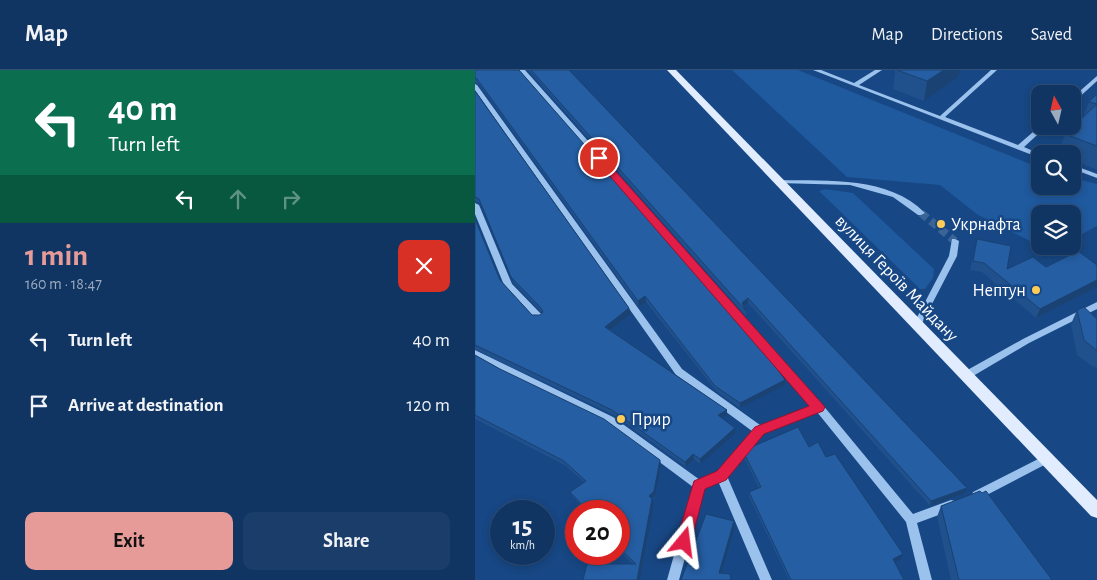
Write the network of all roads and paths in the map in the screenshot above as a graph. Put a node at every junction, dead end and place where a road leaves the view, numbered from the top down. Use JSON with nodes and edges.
{"nodes":[{"id":1,"x":522,"y":70,"type":"edge"},
{"id":2,"x":671,"y":70,"type":"edge"},
{"id":3,"x":816,"y":70,"type":"edge"},
{"id":4,"x":879,"y":70,"type":"edge"},
{"id":5,"x":994,"y":70,"type":"edge"},
{"id":6,"x":1097,"y":78,"type":"edge"},
{"id":7,"x":856,"y":84,"type":"junction"},
{"id":8,"x":475,"y":86,"type":"edge"},
{"id":9,"x":1081,"y":93,"type":"edge"},
{"id":10,"x":941,"y":118,"type":"junction"},
{"id":11,"x":1034,"y":135,"type":"edge"},
{"id":12,"x":1019,"y":148,"type":"junction"},
{"id":13,"x":1031,"y":153,"type":"edge"},
{"id":14,"x":1081,"y":170,"type":"edge"},
{"id":15,"x":1097,"y":176,"type":"edge"},
{"id":16,"x":780,"y":182,"type":"junction"},
{"id":17,"x":475,"y":205,"type":"edge"},
{"id":18,"x":921,"y":214,"type":"tunnel mouth"},
{"id":19,"x":955,"y":242,"type":"dead end"},
{"id":20,"x":1097,"y":305,"type":"edge"},
{"id":21,"x":539,"y":317,"type":"edge"},
{"id":22,"x":917,"y":325,"type":"junction"},
{"id":23,"x":475,"y":353,"type":"edge"},
{"id":24,"x":965,"y":376,"type":"junction"},
{"id":25,"x":819,"y":407,"type":"junction"},
{"id":26,"x":759,"y":430,"type":"junction"},
{"id":27,"x":1047,"y":459,"type":"junction"},
{"id":28,"x":721,"y":475,"type":"junction"},
{"id":29,"x":699,"y":485,"type":"junction"},
{"id":30,"x":1097,"y":511,"type":"edge"},
{"id":31,"x":911,"y":520,"type":"junction"},
{"id":32,"x":673,"y":580,"type":"edge"},
{"id":33,"x":766,"y":580,"type":"edge"},
{"id":34,"x":926,"y":580,"type":"edge"}],
"edges":[{"from":1,"to":25,"type":"lane"},
{"from":2,"to":16,"type":"main road","name":"вулиця Героїв Майдану"},
{"from":3,"to":7,"type":"lane"},
{"from":4,"to":7,"type":"lane"},
{"from":5,"to":10,"type":"lane"},
{"from":6,"to":9,"type":"lane"},
{"from":7,"to":10,"type":"lane"},
{"from":8,"to":26,"type":"lane"},
{"from":10,"to":12,"type":"lane"},
{"from":11,"to":12,"type":"lane"},
{"from":12,"to":13,"type":"lane"},
{"from":14,"to":15,"type":"lane"},
{"from":16,"to":18,"type":"lane"},
{"from":16,"to":22,"type":"main road","name":"вулиця Героїв Майдану"},
{"from":17,"to":21,"type":"lane"},
{"from":19,"to":22,"type":"lane"},
{"from":20,"to":24,"type":"lane"},
{"from":22,"to":24,"type":"main road","name":"вулиця Героїв Майдану"},
{"from":23,"to":29,"type":"lane"},
{"from":24,"to":27,"type":"main road","name":"вулиця Героїв Майдану"},
{"from":25,"to":26,"type":"lane"},
{"from":25,"to":31,"type":"lane"},
{"from":26,"to":28,"type":"lane"},
{"from":27,"to":30,"type":"main road","name":"вулиця Героїв Майдану"},
{"from":27,"to":31,"type":"lane"},
{"from":28,"to":29,"type":"lane"},
{"from":28,"to":33,"type":"lane"},
{"from":29,"to":32,"type":"lane"},
{"from":31,"to":34,"type":"lane"}]}
